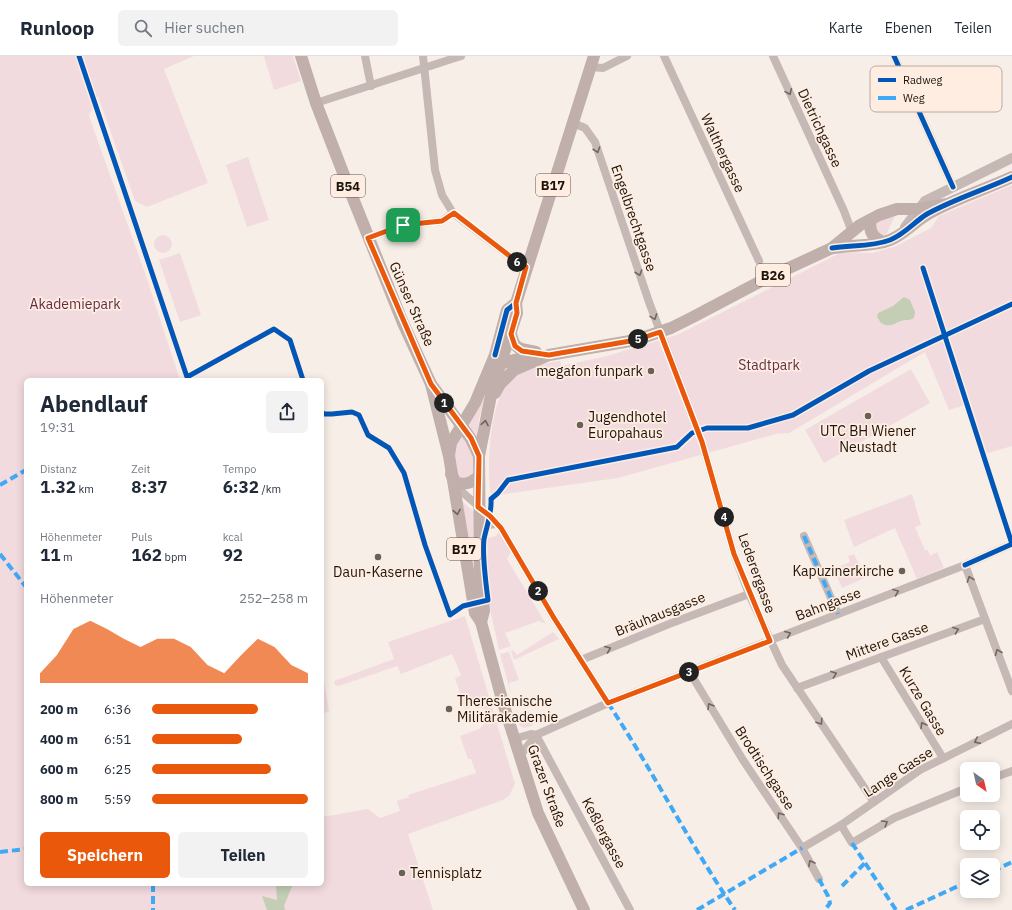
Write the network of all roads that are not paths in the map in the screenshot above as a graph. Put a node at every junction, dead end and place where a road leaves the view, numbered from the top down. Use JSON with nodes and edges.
{"nodes":[{"id":1,"x":301,"y":56,"type":"edge"},
{"id":2,"x":365,"y":56,"type":"edge"},
{"id":3,"x":423,"y":56,"type":"edge"},
{"id":4,"x":461,"y":56,"type":"edge"},
{"id":5,"x":627,"y":56,"type":"edge"},
{"id":6,"x":664,"y":56,"type":"edge"},
{"id":7,"x":773,"y":56,"type":"edge"},
{"id":8,"x":894,"y":56,"type":"edge"},
{"id":9,"x":592,"y":62,"type":"edge"},
{"id":10,"x":899,"y":66,"type":"edge"},
{"id":11,"x":424,"y":68,"type":"junction"},
{"id":12,"x":371,"y":86,"type":"junction"},
{"id":13,"x":316,"y":103,"type":"junction"},
{"id":14,"x":919,"y":112,"type":"edge"},
{"id":15,"x":573,"y":123,"type":"junction"},
{"id":16,"x":1012,"y":158,"type":"edge"},
{"id":17,"x":1012,"y":177,"type":"edge"},
{"id":18,"x":953,"y":187,"type":"junction"},
{"id":19,"x":946,"y":204,"type":"junction"},
{"id":20,"x":919,"y":209,"type":"junction"},
{"id":21,"x":454,"y":213,"type":"junction"},
{"id":22,"x":863,"y":226,"type":"junction"},
{"id":23,"x":901,"y":234,"type":"junction"},
{"id":24,"x":368,"y":238,"type":"junction"},
{"id":25,"x":883,"y":242,"type":"junction"},
{"id":26,"x":832,"y":248,"type":"junction"},
{"id":27,"x":759,"y":261,"type":"dead end"},
{"id":28,"x":526,"y":267,"type":"junction"},
{"id":29,"x":516,"y":303,"type":"junction"},
{"id":30,"x":660,"y":332,"type":"junction"},
{"id":31,"x":511,"y":334,"type":"junction"},
{"id":32,"x":544,"y":354,"type":"junction"},
{"id":33,"x":498,"y":359,"type":"junction"},
{"id":34,"x":514,"y":370,"type":"junction"},
{"id":35,"x":488,"y":373,"type":"joint"},
{"id":36,"x":431,"y":384,"type":"junction"},
{"id":37,"x":491,"y":398,"type":"junction"},
{"id":38,"x":475,"y":404,"type":"junction"},
{"id":39,"x":446,"y":405,"type":"junction"},
{"id":40,"x":461,"y":426,"type":"junction"},
{"id":41,"x":448,"y":456,"type":"junction"},
{"id":42,"x":479,"y":456,"type":"junction"},
{"id":43,"x":479,"y":476,"type":"junction"},
{"id":44,"x":454,"y":478,"type":"junction"},
{"id":45,"x":478,"y":507,"type":"junction"},
{"id":46,"x":496,"y":524,"type":"junction"},
{"id":47,"x":480,"y":534,"type":"junction"},
{"id":48,"x":804,"y":536,"type":"dead end"},
{"id":49,"x":1012,"y":544,"type":"edge"},
{"id":50,"x":965,"y":565,"type":"junction"},
{"id":51,"x":749,"y":594,"type":"junction"},
{"id":52,"x":838,"y":614,"type":"junction"},
{"id":53,"x":985,"y":619,"type":"junction"},
{"id":54,"x":481,"y":622,"type":"junction"},
{"id":55,"x":770,"y":641,"type":"junction"},
{"id":56,"x":881,"y":657,"type":"junction"},
{"id":57,"x":581,"y":660,"type":"junction"},
{"id":58,"x":689,"y":671,"type":"junction"},
{"id":59,"x":797,"y":688,"type":"junction"},
{"id":60,"x":1012,"y":690,"type":"edge"},
{"id":61,"x":608,"y":703,"type":"junction"},
{"id":62,"x":1012,"y":724,"type":"edge"},
{"id":63,"x":536,"y":735,"type":"junction"},
{"id":64,"x":514,"y":739,"type":"junction"},
{"id":65,"x":519,"y":756,"type":"junction"},
{"id":66,"x":943,"y":758,"type":"junction"},
{"id":67,"x":1012,"y":771,"type":"edge"},
{"id":68,"x":1000,"y":775,"type":"edge"},
{"id":69,"x":960,"y":791,"type":"edge"},
{"id":70,"x":874,"y":802,"type":"junction"},
{"id":71,"x":841,"y":825,"type":"junction"},
{"id":72,"x":802,"y":848,"type":"junction"},
{"id":73,"x":819,"y":879,"type":"dead end"},
{"id":74,"x":584,"y":910,"type":"edge"},
{"id":75,"x":630,"y":910,"type":"edge"}],
"edges":[{"from":1,"to":13,"type":"main road","name":"Günser Straße","number":"B54"},
{"from":2,"to":12,"type":"street"},
{"from":3,"to":11,"type":"street"},
{"from":4,"to":11,"type":"street"},
{"from":5,"to":9,"type":"street"},
{"from":6,"to":27,"type":"street","name":"Walthergasse"},
{"from":7,"to":22,"type":"street","name":"Dietrichgasse","one_way":true},
{"from":8,"to":10,"type":"street"},
{"from":9,"to":15,"type":"main road","number":"B17"},
{"from":11,"to":12,"type":"street"},
{"from":11,"to":21,"type":"street"},
{"from":12,"to":13,"type":"street"},
{"from":13,"to":24,"type":"main road","name":"Günser Straße","number":"B54"},
{"from":14,"to":18,"type":"street"},
{"from":15,"to":28,"type":"main road","number":"B17"},
{"from":15,"to":30,"type":"street","name":"Engelbrechtgasse","one_way":true},
{"from":16,"to":18,"type":"street"},
{"from":17,"to":19,"type":"main road","number":"B26"},
{"from":18,"to":20,"type":"street"},
{"from":19,"to":20,"type":"main road","number":"B26"},
{"from":19,"to":23,"type":"main road","number":"B26"},
{"from":20,"to":22,"type":"main road","number":"B26"},
{"from":20,"to":23,"type":"street"},
{"from":21,"to":24,"type":"street"},
{"from":21,"to":28,"type":"street"},
{"from":22,"to":25,"type":"main road"},
{"from":22,"to":26,"type":"main road","number":"B26"},
{"from":23,"to":25,"type":"main road","number":"B26"},
{"from":24,"to":36,"type":"main road","name":"Günser Straße","number":"B54"},
{"from":25,"to":26,"type":"main road","number":"B26"},
{"from":26,"to":30,"type":"main road","number":"B26"},
{"from":28,"to":29,"type":"main road","number":"B17"},
{"from":29,"to":31,"type":"main road","number":"B17"},
{"from":29,"to":33,"type":"main road","number":"B17"},
{"from":30,"to":32,"type":"main road","number":"B26"},
{"from":30,"to":51,"type":"street","name":"Lederergasse"},
{"from":31,"to":32,"type":"main road","number":"B26"},
{"from":31,"to":33,"type":"main road","number":"B17"},
{"from":32,"to":33,"type":"main road","number":"B26"},
{"from":32,"to":34,"type":"main road","number":"B26"},
{"from":33,"to":34,"type":"main road"},
{"from":33,"to":35,"type":"main road","number":"B26"},
{"from":33,"to":37,"type":"main road","number":"B17"},
{"from":34,"to":37,"type":"main road","number":"B26"},
{"from":35,"to":38,"type":"main road","number":"B17"},
{"from":36,"to":39,"type":"main road","number":"B54"},
{"from":36,"to":41,"type":"main road","number":"B54"},
{"from":42,"to":37,"type":"main road","number":"B17","one_way":true},
{"from":38,"to":39,"type":"main road"},
{"from":38,"to":40,"type":"main road","number":"B17"},
{"from":39,"to":40,"type":"main road","number":"B54"},
{"from":40,"to":41,"type":"main road","number":"B17"},
{"from":40,"to":42,"type":"main road"},
{"from":41,"to":44,"type":"main road","name":"Grazer Straße","number":"B17"},
{"from":42,"to":43,"type":"main road","name":"Grazer Straße","number":"B17"},
{"from":43,"to":44,"type":"main road"},
{"from":43,"to":45,"type":"main road","name":"Grazer Straße","number":"B17"},
{"from":44,"to":45,"type":"street"},
{"from":44,"to":54,"type":"main road","name":"Grazer Straße","number":"B17","one_way":true},
{"from":45,"to":46,"type":"street"},
{"from":45,"to":47,"type":"main road","name":"Grazer Straße","number":"B17"},
{"from":46,"to":47,"type":"street"},
{"from":46,"to":57,"type":"street"},
{"from":47,"to":54,"type":"main road","name":"Grazer Straße","number":"B17"},
{"from":48,"to":52,"type":"street"},
{"from":49,"to":50,"type":"street","name":"Bahngasse"},
{"from":52,"to":50,"type":"street","name":"Bahngasse","one_way":true},
{"from":53,"to":50,"type":"street","one_way":true},
{"from":51,"to":55,"type":"street","name":"Lederergasse"},
{"from":57,"to":51,"type":"street","name":"Bräuhausgasse","one_way":true},
{"from":55,"to":52,"type":"street","name":"Bahngasse","one_way":true},
{"from":56,"to":53,"type":"street","name":"Mittere Gasse","one_way":true},
{"from":60,"to":53,"type":"street","one_way":true},
{"from":54,"to":64,"type":"main road","name":"Grazer Straße","number":"B17"},
{"from":55,"to":58,"type":"street","name":"Bahngasse"},
{"from":55,"to":59,"type":"street","name":"Lederergasse"},
{"from":59,"to":56,"type":"street","name":"Mittere Gasse","one_way":true},
{"from":66,"to":56,"type":"street","name":"Kurze Gasse","one_way":true},
{"from":57,"to":61,"type":"street"},
{"from":58,"to":61,"type":"street","name":"Bahngasse"},
{"from":72,"to":58,"type":"street","name":"Brodtischgasse","one_way":true},
{"from":59,"to":70,"type":"street","name":"Lederergasse","one_way":true},
{"from":61,"to":63,"type":"street","name":"Bahngasse"},
{"from":62,"to":66,"type":"street","name":"Lange Gasse","one_way":true},
{"from":63,"to":64,"type":"street"},
{"from":63,"to":65,"type":"street"},
{"from":63,"to":75,"type":"street","name":"Keßlergasse"},
{"from":64,"to":65,"type":"main road","name":"Grazer Straße","number":"B17"},
{"from":65,"to":74,"type":"main road","name":"Grazer Straße","number":"B17"},
{"from":66,"to":70,"type":"street","name":"Lange Gasse"},
{"from":67,"to":68,"type":"street"},
{"from":71,"to":69,"type":"street","one_way":true},
{"from":70,"to":71,"type":"street","name":"Lange Gasse"},
{"from":71,"to":72,"type":"street","name":"Lange Gasse"},
{"from":73,"to":72,"type":"street","name":"Brodtischgasse","one_way":true}]}
